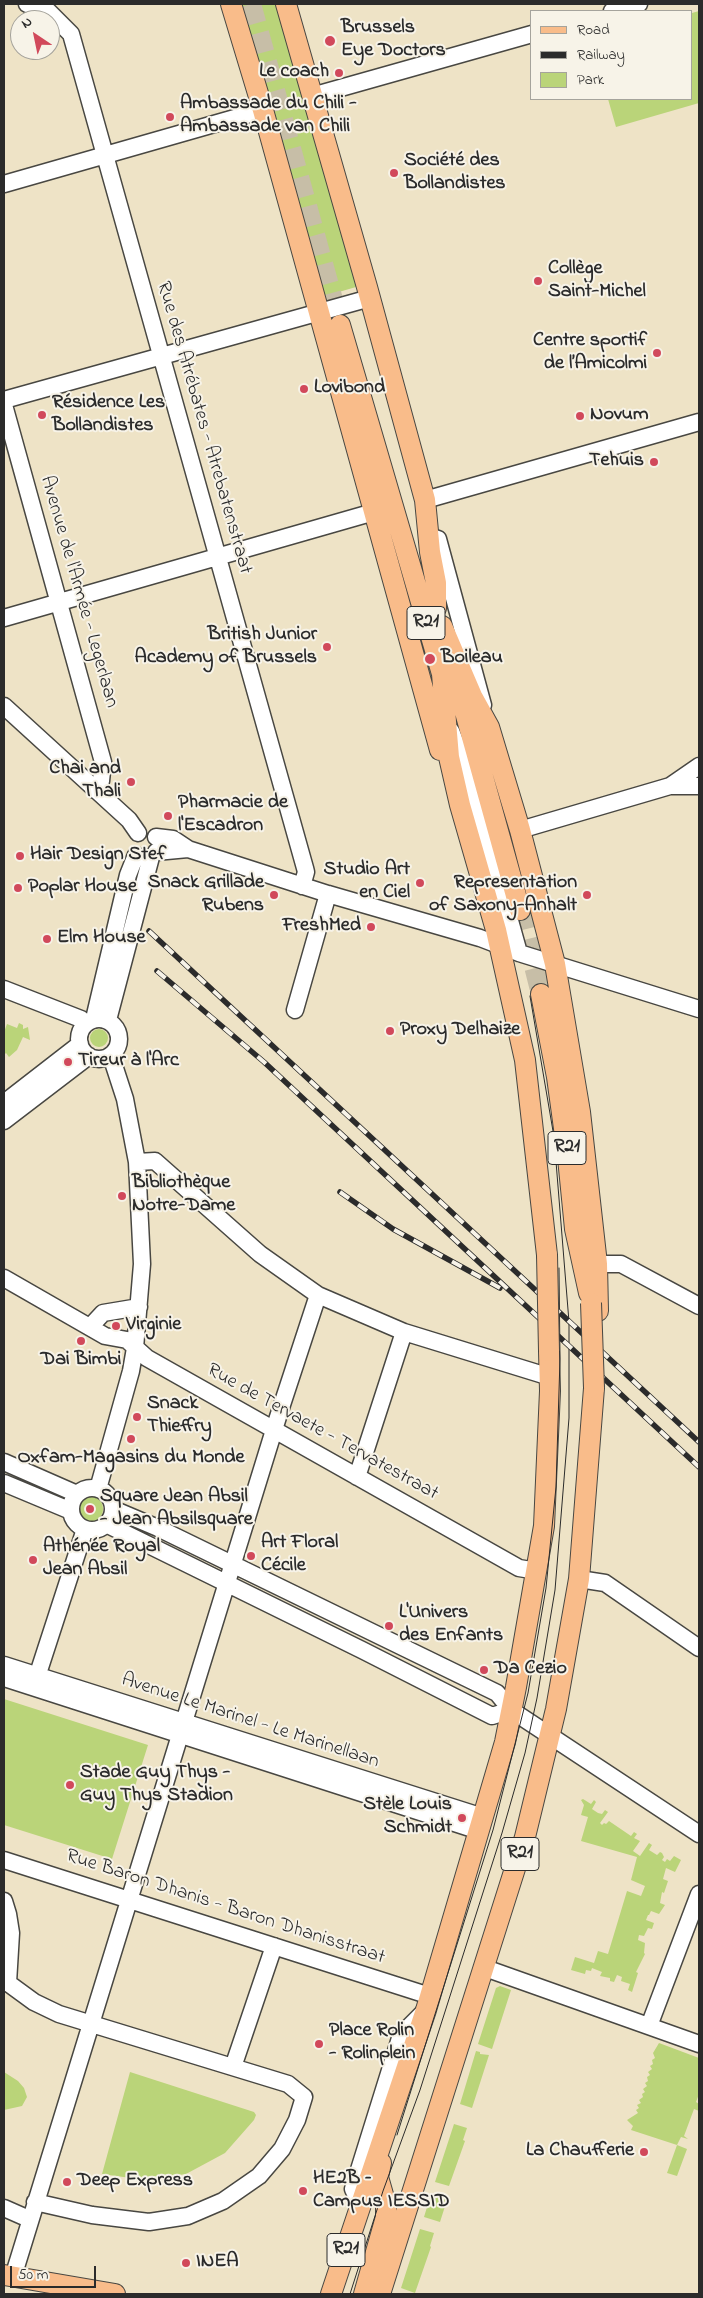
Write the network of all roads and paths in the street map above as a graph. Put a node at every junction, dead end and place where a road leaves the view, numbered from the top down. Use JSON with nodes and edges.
{"nodes":[{"id":1,"x":27,"y":4,"type":"edge"},
{"id":2,"x":231,"y":4,"type":"edge"},
{"id":3,"x":286,"y":4,"type":"edge"},
{"id":4,"x":639,"y":4,"type":"edge"},
{"id":5,"x":616,"y":10,"type":"edge"},
{"id":6,"x":530,"y":35,"type":"edge"},
{"id":7,"x":312,"y":96,"type":"junction"},
{"id":8,"x":262,"y":110,"type":"junction"},
{"id":9,"x":104,"y":156,"type":"junction"},
{"id":10,"x":4,"y":184,"type":"edge"},
{"id":11,"x":370,"y":298,"type":"junction"},
{"id":12,"x":318,"y":313,"type":"junction"},
{"id":13,"x":161,"y":357,"type":"junction"},
{"id":14,"x":4,"y":400,"type":"edge"},
{"id":15,"x":4,"y":405,"type":"edge"},
{"id":16,"x":699,"y":422,"type":"edge"},
{"id":17,"x":425,"y":500,"type":"junction"},
{"id":18,"x":374,"y":512,"type":"junction"},
{"id":19,"x":429,"y":536,"type":"junction"},
{"id":20,"x":217,"y":557,"type":"junction"},
{"id":21,"x":59,"y":603,"type":"junction"},
{"id":22,"x":439,"y":617,"type":"junction"},
{"id":23,"x":4,"y":618,"type":"edge"},
{"id":24,"x":4,"y":706,"type":"edge"},
{"id":25,"x":446,"y":720,"type":"junction"},
{"id":26,"x":489,"y":727,"type":"junction"},
{"id":27,"x":696,"y":778,"type":"edge"},
{"id":28,"x":95,"y":790,"type":"junction"},
{"id":29,"x":460,"y":806,"type":"junction"},
{"id":30,"x":520,"y":830,"type":"junction"},
{"id":31,"x":138,"y":833,"type":"junction"},
{"id":32,"x":150,"y":851,"type":"junction"},
{"id":33,"x":302,"y":886,"type":"junction"},
{"id":34,"x":328,"y":894,"type":"junction"},
{"id":35,"x":520,"y":910,"type":"tunnel mouth"},
{"id":36,"x":500,"y":946,"type":"junction"},
{"id":37,"x":519,"y":953,"type":"junction"},
{"id":38,"x":108,"y":961,"type":"junction"},
{"id":39,"x":555,"y":964,"type":"junction"},
{"id":40,"x":120,"y":976,"type":"junction"},
{"id":41,"x":4,"y":989,"type":"edge"},
{"id":42,"x":541,"y":994,"type":"tunnel mouth"},
{"id":43,"x":699,"y":1009,"type":"edge"},
{"id":44,"x":295,"y":1010,"type":"dead end"},
{"id":45,"x":96,"y":1021,"type":"junction"},
{"id":46,"x":84,"y":1050,"type":"junction"},
{"id":47,"x":111,"y":1056,"type":"junction"},
{"id":48,"x":4,"y":1103,"type":"edge"},
{"id":49,"x":4,"y":1121,"type":"edge"},
{"id":50,"x":137,"y":1162,"type":"junction"},
{"id":51,"x":597,"y":1264,"type":"junction"},
{"id":52,"x":4,"y":1278,"type":"edge"},
{"id":53,"x":318,"y":1295,"type":"junction"},
{"id":54,"x":699,"y":1306,"type":"edge"},
{"id":55,"x":139,"y":1307,"type":"junction"},
{"id":56,"x":594,"y":1307,"type":"junction"},
{"id":57,"x":90,"y":1327,"type":"junction"},
{"id":58,"x":404,"y":1332,"type":"junction"},
{"id":59,"x":135,"y":1348,"type":"junction"},
{"id":60,"x":550,"y":1377,"type":"junction"},
{"id":61,"x":274,"y":1429,"type":"junction"},
{"id":62,"x":4,"y":1462,"type":"edge"},
{"id":63,"x":357,"y":1477,"type":"junction"},
{"id":64,"x":4,"y":1483,"type":"edge"},
{"id":65,"x":98,"y":1489,"type":"junction"},
{"id":66,"x":77,"y":1494,"type":"junction"},
{"id":67,"x":113,"y":1509,"type":"junction"},
{"id":68,"x":71,"y":1511,"type":"junction"},
{"id":69,"x":106,"y":1524,"type":"junction"},
{"id":70,"x":85,"y":1529,"type":"junction"},
{"id":71,"x":232,"y":1564,"type":"junction"},
{"id":72,"x":536,"y":1572,"type":"junction"},
{"id":73,"x":578,"y":1579,"type":"junction"},
{"id":74,"x":227,"y":1583,"type":"junction"},
{"id":75,"x":402,"y":1648,"type":"junction"},
{"id":76,"x":699,"y":1648,"type":"edge"},
{"id":77,"x":4,"y":1665,"type":"edge"},
{"id":78,"x":393,"y":1666,"type":"junction"},
{"id":79,"x":4,"y":1678,"type":"edge"},
{"id":80,"x":36,"y":1682,"type":"junction"},
{"id":81,"x":511,"y":1710,"type":"junction"},
{"id":82,"x":181,"y":1728,"type":"junction"},
{"id":83,"x":549,"y":1736,"type":"junction"},
{"id":84,"x":481,"y":1824,"type":"junction"},
{"id":85,"x":699,"y":1834,"type":"edge"},
{"id":86,"x":5,"y":1864,"type":"edge"},
{"id":87,"x":699,"y":1894,"type":"edge"},
{"id":88,"x":129,"y":1900,"type":"junction"},
{"id":89,"x":4,"y":1901,"type":"edge"},
{"id":90,"x":274,"y":1946,"type":"junction"},
{"id":91,"x":485,"y":1968,"type":"junction"},
{"id":92,"x":6,"y":1984,"type":"edge"},
{"id":93,"x":428,"y":2003,"type":"junction"},
{"id":94,"x":92,"y":2023,"type":"junction"},
{"id":95,"x":649,"y":2026,"type":"junction"},
{"id":96,"x":699,"y":2044,"type":"edge"},
{"id":97,"x":233,"y":2067,"type":"junction"},
{"id":98,"x":384,"y":2137,"type":"junction"},
{"id":99,"x":35,"y":2202,"type":"junction"},
{"id":100,"x":361,"y":2206,"type":"junction"},
{"id":101,"x":4,"y":2208,"type":"edge"},
{"id":102,"x":29,"y":2219,"type":"junction"},
{"id":103,"x":8,"y":2276,"type":"edge"},
{"id":104,"x":115,"y":2294,"type":"edge"},
{"id":105,"x":331,"y":2294,"type":"edge"},
{"id":106,"x":364,"y":2294,"type":"edge"},
{"id":107,"x":380,"y":2294,"type":"edge"}],
"edges":[{"from":1,"to":9,"type":"street","name":"Rue des Atrébates - Atrebatenstraat"},
{"from":2,"to":8,"type":"main road"},
{"from":3,"to":7,"type":"main road"},
{"from":4,"to":5,"type":"street"},
{"from":6,"to":7,"type":"street"},
{"from":7,"to":11,"type":"main road"},
{"from":8,"to":9,"type":"street"},
{"from":8,"to":12,"type":"main road"},
{"from":9,"to":10,"type":"street"},
{"from":9,"to":13,"type":"street","name":"Rue des Atrébates - Atrebatenstraat"},
{"from":11,"to":12,"type":"street"},
{"from":11,"to":17,"type":"main road"},
{"from":12,"to":13,"type":"street"},
{"from":12,"to":18,"type":"main road"},
{"from":13,"to":14,"type":"street"},
{"from":13,"to":20,"type":"street","name":"Rue des Atrébates - Atrebatenstraat"},
{"from":15,"to":21,"type":"street","name":"Avenue de l'Armée - Legerlaan"},
{"from":16,"to":17,"type":"street"},
{"from":17,"to":19,"type":"main road"},
{"from":18,"to":20,"type":"street"},
{"from":18,"to":29,"type":"main road"},
{"from":19,"to":22,"type":"main road"},
{"from":19,"to":26,"type":"street"},
{"from":20,"to":21,"type":"street"},
{"from":20,"to":33,"type":"street","name":"Rue des Atrébates - Atrebatenstraat"},
{"from":21,"to":23,"type":"street"},
{"from":21,"to":28,"type":"street","name":"Avenue de l'Armée - Legerlaan"},
{"from":22,"to":25,"type":"main road","number":"R21"},
{"from":22,"to":26,"type":"main road"},
{"from":22,"to":35,"type":"main road","number":"R21"},
{"from":24,"to":28,"type":"street"},
{"from":25,"to":29,"type":"main road","number":"R21"},
{"from":25,"to":37,"type":"street"},
{"from":26,"to":30,"type":"main road"},
{"from":27,"to":30,"type":"street"},
{"from":28,"to":31,"type":"street"},
{"from":29,"to":36,"type":"main road","number":"R21"},
{"from":30,"to":39,"type":"main road"},
{"from":31,"to":32,"type":"street"},
{"from":31,"to":32,"type":"street"},
{"from":32,"to":33,"type":"street"},
{"from":32,"to":38,"type":"street"},
{"from":32,"to":40,"type":"street"},
{"from":33,"to":34,"type":"street"},
{"from":34,"to":36,"type":"street"},
{"from":34,"to":44,"type":"street"},
{"from":36,"to":37,"type":"street"},
{"from":36,"to":60,"type":"main road","number":"R21","bridge":true},
{"from":37,"to":39,"type":"street"},
{"from":38,"to":40,"type":"street"},
{"from":38,"to":45,"type":"street"},
{"from":39,"to":43,"type":"street"},
{"from":39,"to":51,"type":"main road"},
{"from":40,"to":45,"type":"street"},
{"from":41,"to":45,"type":"street"},
{"from":42,"to":56,"type":"main road","number":"R21"},
{"from":45,"to":46,"type":"street"},
{"from":45,"to":47,"type":"street"},
{"from":46,"to":47,"type":"street"},
{"from":46,"to":48,"type":"street"},
{"from":46,"to":49,"type":"street"},
{"from":47,"to":50,"type":"street"},
{"from":50,"to":53,"type":"street"},
{"from":50,"to":55,"type":"street"},
{"from":51,"to":54,"type":"street"},
{"from":51,"to":56,"type":"main road"},
{"from":52,"to":57,"type":"street","name":"Rue de Tervaete - Tervatestraat"},
{"from":53,"to":58,"type":"street"},
{"from":53,"to":61,"type":"street"},
{"from":55,"to":57,"type":"street"},
{"from":55,"to":59,"type":"street"},
{"from":56,"to":73,"type":"main road","number":"R21","bridge":true},
{"from":57,"to":59,"type":"street","name":"Rue de Tervaete - Tervatestraat"},
{"from":58,"to":60,"type":"street"},
{"from":58,"to":63,"type":"street"},
{"from":59,"to":61,"type":"street","name":"Rue de Tervaete - Tervatestraat"},
{"from":59,"to":65,"type":"street"},
{"from":60,"to":72,"type":"main road","number":"R21"},
{"from":61,"to":63,"type":"street","name":"Rue de Tervaete - Tervatestraat"},
{"from":61,"to":71,"type":"street"},
{"from":62,"to":66,"type":"street"},
{"from":63,"to":72,"type":"street","name":"Rue de Tervaete - Tervatestraat"},
{"from":64,"to":68,"type":"street"},
{"from":65,"to":66,"type":"street"},
{"from":65,"to":67,"type":"street"},
{"from":66,"to":68,"type":"street"},
{"from":67,"to":69,"type":"street"},
{"from":67,"to":71,"type":"street"},
{"from":68,"to":70,"type":"street"},
{"from":69,"to":70,"type":"street"},
{"from":69,"to":74,"type":"street"},
{"from":70,"to":80,"type":"street"},
{"from":71,"to":74,"type":"street"},
{"from":71,"to":75,"type":"street"},
{"from":72,"to":81,"type":"main road","number":"R21"},
{"from":73,"to":76,"type":"street"},
{"from":73,"to":83,"type":"main road","number":"R21"},
{"from":74,"to":78,"type":"street"},
{"from":74,"to":82,"type":"street"},
{"from":75,"to":78,"type":"street"},
{"from":75,"to":81,"type":"street"},
{"from":77,"to":80,"type":"street","name":"Avenue Le Marinel - Le Marinellaan"},
{"from":78,"to":81,"type":"street"},
{"from":79,"to":80,"type":"street","name":"Avenue Le Marinel - Le Marinellaan"},
{"from":80,"to":82,"type":"street","name":"Avenue Le Marinel - Le Marinellaan"},
{"from":81,"to":83,"type":"street"},
{"from":81,"to":84,"type":"main road","number":"R21"},
{"from":82,"to":84,"type":"street","name":"Avenue Le Marinel - Le Marinellaan"},
{"from":82,"to":88,"type":"street"},
{"from":83,"to":85,"type":"street"},
{"from":83,"to":91,"type":"main road","number":"R21"},
{"from":84,"to":93,"type":"main road","number":"R21"},
{"from":86,"to":88,"type":"street","name":"Rue Baron Dhanis - Baron Dhanisstraat"},
{"from":87,"to":95,"type":"street"},
{"from":88,"to":90,"type":"street","name":"Rue Baron Dhanis - Baron Dhanisstraat"},
{"from":88,"to":94,"type":"street"},
{"from":89,"to":92,"type":"street"},
{"from":90,"to":93,"type":"street","name":"Rue Baron Dhanis - Baron Dhanisstraat"},
{"from":90,"to":97,"type":"street"},
{"from":91,"to":95,"type":"street"},
{"from":91,"to":107,"type":"main road","number":"R21"},
{"from":92,"to":94,"type":"street"},
{"from":93,"to":98,"type":"main road","number":"R21"},
{"from":93,"to":100,"type":"street"},
{"from":94,"to":97,"type":"street"},
{"from":94,"to":99,"type":"street"},
{"from":95,"to":96,"type":"street"},
{"from":97,"to":99,"type":"street"},
{"from":98,"to":100,"type":"main road","number":"R21"},
{"from":98,"to":106,"type":"main road"},
{"from":99,"to":102,"type":"street"},
{"from":100,"to":105,"type":"main road","number":"R21"},
{"from":101,"to":102,"type":"street"},
{"from":102,"to":103,"type":"street"},
{"from":103,"to":104,"type":"main road"}]}
